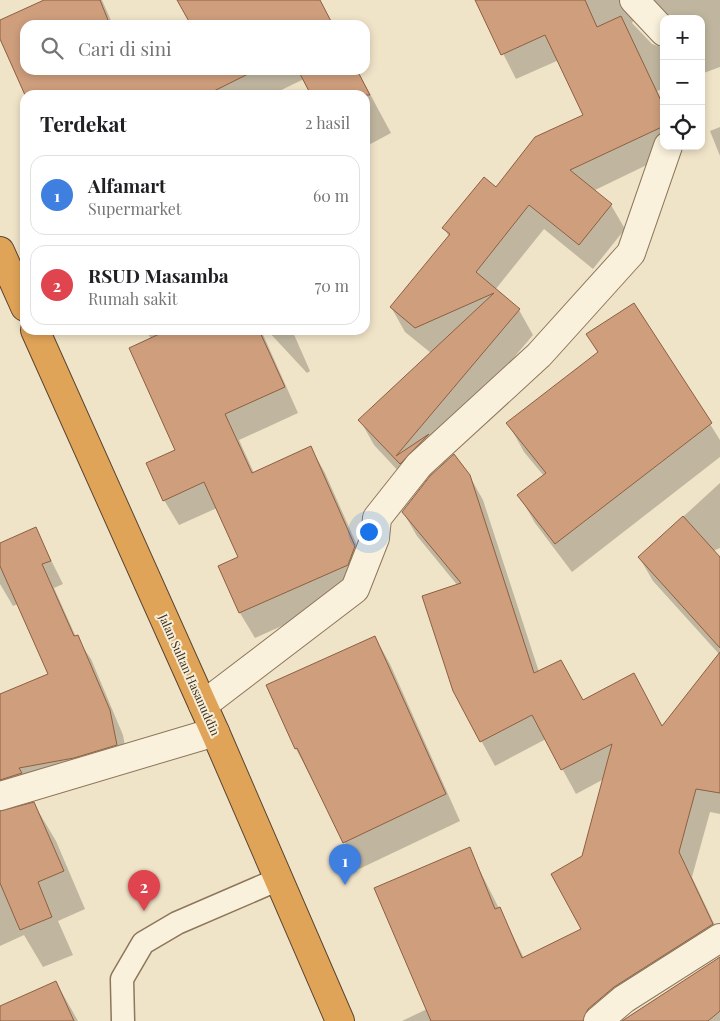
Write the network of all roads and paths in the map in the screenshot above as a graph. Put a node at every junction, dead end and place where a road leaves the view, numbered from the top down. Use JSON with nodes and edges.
{"nodes":[{"id":1,"x":634,"y":0,"type":"edge"},
{"id":2,"x":660,"y":28,"type":"edge"},
{"id":3,"x":667,"y":150,"type":"edge"},
{"id":4,"x":0,"y":252,"type":"edge"},
{"id":5,"x":20,"y":296,"type":"edge"},
{"id":6,"x":37,"y":335,"type":"edge"},
{"id":7,"x":203,"y":705,"type":"junction"},
{"id":8,"x":215,"y":732,"type":"junction"},
{"id":9,"x":0,"y":796,"type":"edge"},
{"id":10,"x":279,"y":879,"type":"junction"},
{"id":11,"x":720,"y":938,"type":"edge"},
{"id":12,"x":123,"y":1021,"type":"edge"},
{"id":13,"x":340,"y":1021,"type":"edge"},
{"id":14,"x":598,"y":1021,"type":"edge"}],
"edges":[{"from":1,"to":2,"type":"street"},
{"from":3,"to":7,"type":"street"},
{"from":4,"to":5,"type":"highway"},
{"from":6,"to":7,"type":"highway","name":"Jalan Sultan Hasanuddin"},
{"from":7,"to":8,"type":"highway","name":"Jalan Sultan Hasanuddin"},
{"from":8,"to":9,"type":"street"},
{"from":8,"to":10,"type":"highway","name":"Jalan Sultan Hasanuddin"},
{"from":10,"to":12,"type":"lane"},
{"from":10,"to":13,"type":"highway","name":"Jalan Sultan Hasanuddin"},
{"from":11,"to":14,"type":"street"}]}
